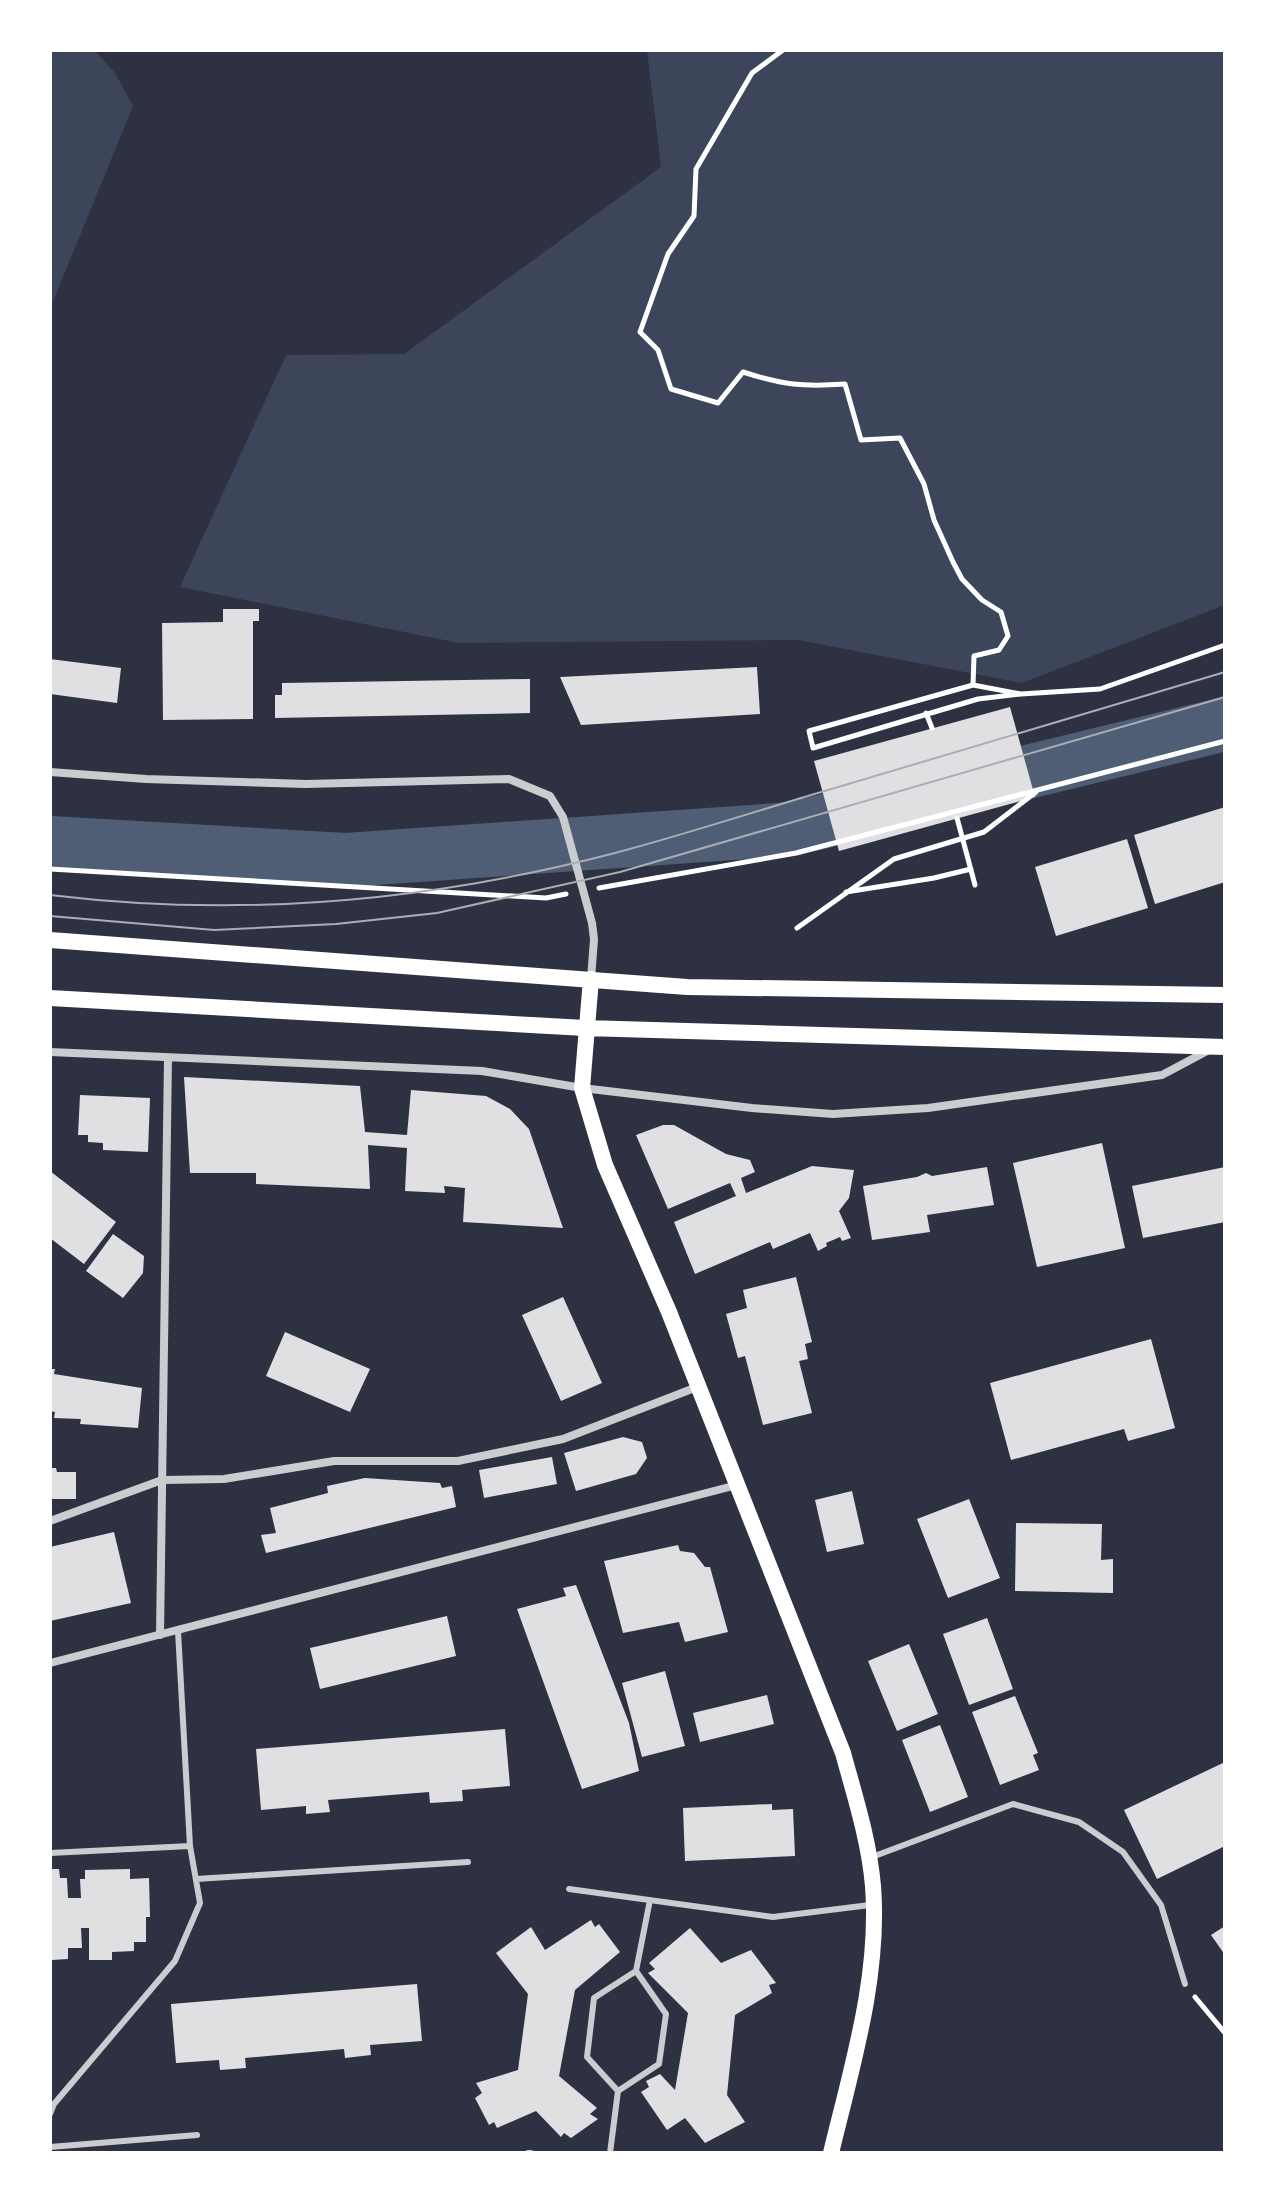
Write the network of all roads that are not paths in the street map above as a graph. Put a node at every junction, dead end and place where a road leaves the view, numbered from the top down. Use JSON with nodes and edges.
{"nodes":[{"id":1,"x":50,"y":772,"type":"edge"},
{"id":2,"x":50,"y":940,"type":"edge"},
{"id":3,"x":591,"y":979,"type":"junction"},
{"id":4,"x":1225,"y":995,"type":"edge"},
{"id":5,"x":50,"y":998,"type":"edge"},
{"id":6,"x":585,"y":1028,"type":"junction"},
{"id":7,"x":1220,"y":1047,"type":"edge"},
{"id":8,"x":50,"y":1052,"type":"edge"},
{"id":9,"x":168,"y":1058,"type":"junction"},
{"id":10,"x":582,"y":1088,"type":"junction"},
{"id":11,"x":697,"y":1387,"type":"junction"},
{"id":12,"x":162,"y":1480,"type":"junction"},
{"id":13,"x":738,"y":1485,"type":"junction"},
{"id":14,"x":50,"y":1521,"type":"edge"},
{"id":15,"x":178,"y":1631,"type":"junction"},
{"id":16,"x":160,"y":1635,"type":"junction"},
{"id":17,"x":50,"y":1663,"type":"edge"},
{"id":18,"x":190,"y":1846,"type":"junction"},
{"id":19,"x":50,"y":1853,"type":"edge"},
{"id":20,"x":869,"y":1858,"type":"junction"},
{"id":21,"x":468,"y":1862,"type":"dead end"},
{"id":22,"x":196,"y":1879,"type":"junction"},
{"id":23,"x":569,"y":1889,"type":"dead end"},
{"id":24,"x":650,"y":1900,"type":"junction"},
{"id":25,"x":874,"y":1904,"type":"junction"},
{"id":26,"x":636,"y":1971,"type":"junction"},
{"id":27,"x":1185,"y":1984,"type":"road end"},
{"id":28,"x":618,"y":2091,"type":"junction"},
{"id":29,"x":50,"y":2114,"type":"edge"},
{"id":30,"x":197,"y":2135,"type":"dead end"},
{"id":31,"x":50,"y":2147,"type":"edge"},
{"id":32,"x":610,"y":2153,"type":"edge"},
{"id":33,"x":831,"y":2153,"type":"edge"}],
"edges":[{"from":1,"to":3,"type":"street"},
{"from":2,"to":3,"type":"main road"},
{"from":3,"to":4,"type":"main road"},
{"from":3,"to":6,"type":"main road"},
{"from":5,"to":6,"type":"main road"},
{"from":6,"to":7,"type":"main road"},
{"from":6,"to":10,"type":"main road"},
{"from":7,"to":10,"type":"street"},
{"from":8,"to":9,"type":"street"},
{"from":9,"to":10,"type":"street"},
{"from":9,"to":12,"type":"street"},
{"from":10,"to":11,"type":"main road"},
{"from":11,"to":12,"type":"street"},
{"from":11,"to":13,"type":"main road"},
{"from":12,"to":14,"type":"street"},
{"from":12,"to":16,"type":"street"},
{"from":13,"to":15,"type":"street"},
{"from":13,"to":20,"type":"main road"},
{"from":15,"to":16,"type":"street"},
{"from":15,"to":18,"type":"lane"},
{"from":16,"to":17,"type":"street"},
{"from":18,"to":19,"type":"lane"},
{"from":18,"to":22,"type":"lane"},
{"from":20,"to":25,"type":"main road"},
{"from":20,"to":27,"type":"lane"},
{"from":21,"to":22,"type":"lane"},
{"from":22,"to":29,"type":"lane"},
{"from":23,"to":24,"type":"lane"},
{"from":24,"to":25,"type":"lane"},
{"from":24,"to":26,"type":"lane"},
{"from":25,"to":33,"type":"main road"},
{"from":26,"to":28,"type":"lane"},
{"from":26,"to":28,"type":"lane"},
{"from":28,"to":32,"type":"lane"},
{"from":30,"to":31,"type":"lane"}]}
